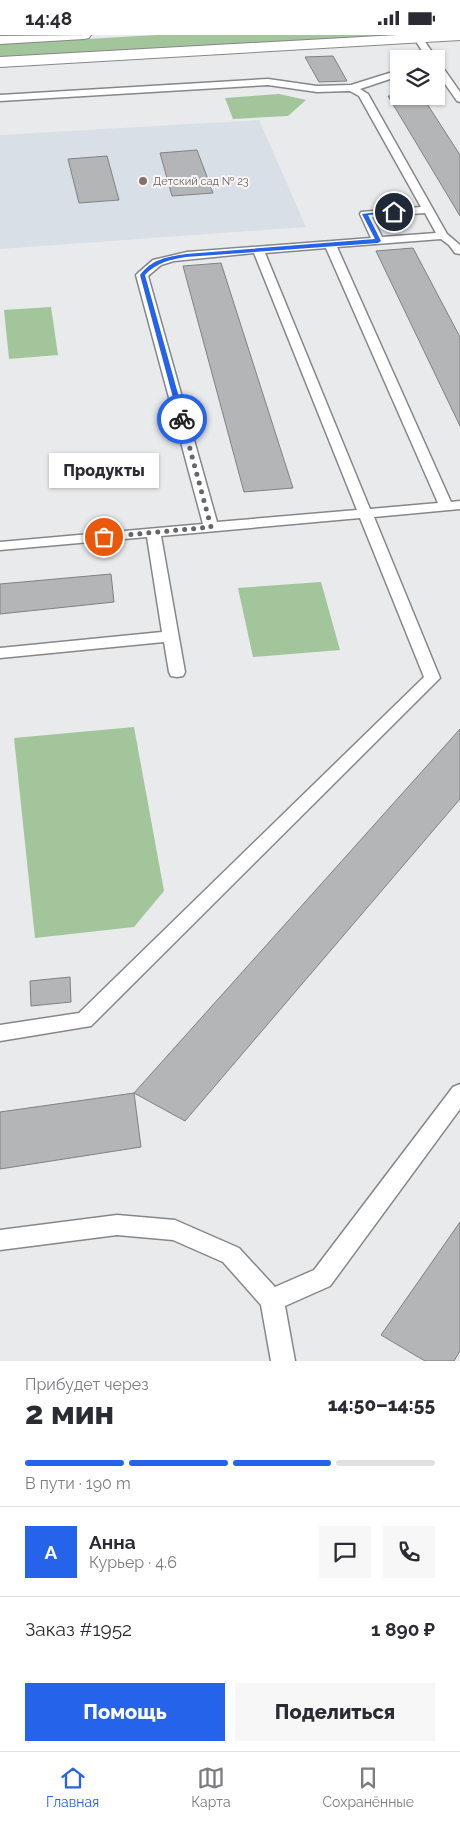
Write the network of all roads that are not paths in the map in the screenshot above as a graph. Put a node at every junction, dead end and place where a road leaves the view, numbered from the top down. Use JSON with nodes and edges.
{"nodes":[{"id":1,"x":84,"y":35,"type":"edge"},
{"id":2,"x":460,"y":36,"type":"edge"},
{"id":3,"x":418,"y":38,"type":"junction"},
{"id":4,"x":0,"y":40,"type":"edge"},
{"id":5,"x":426,"y":50,"type":"edge"},
{"id":6,"x":0,"y":62,"type":"edge"},
{"id":7,"x":390,"y":76,"type":"edge"},
{"id":8,"x":445,"y":77,"type":"edge"},
{"id":9,"x":352,"y":88,"type":"junction"},
{"id":10,"x":0,"y":98,"type":"edge"},
{"id":11,"x":460,"y":99,"type":"edge"},
{"id":12,"x":428,"y":210,"type":"junction"},
{"id":13,"x":443,"y":236,"type":"junction"},
{"id":14,"x":378,"y":241,"type":"junction"},
{"id":15,"x":330,"y":245,"type":"junction"},
{"id":16,"x":258,"y":249,"type":"junction"},
{"id":17,"x":460,"y":252,"type":"edge"},
{"id":18,"x":453,"y":506,"type":"edge"},
{"id":19,"x":366,"y":513,"type":"junction"},
{"id":20,"x":211,"y":527,"type":"junction"},
{"id":21,"x":153,"y":532,"type":"junction"},
{"id":22,"x":0,"y":546,"type":"edge"},
{"id":23,"x":170,"y":636,"type":"junction"},
{"id":24,"x":0,"y":653,"type":"edge"},
{"id":25,"x":176,"y":672,"type":"dead end"},
{"id":26,"x":0,"y":1033,"type":"edge"},
{"id":27,"x":460,"y":1093,"type":"edge"},
{"id":28,"x":0,"y":1240,"type":"edge"},
{"id":29,"x":272,"y":1300,"type":"junction"},
{"id":30,"x":283,"y":1361,"type":"edge"}],
"edges":[{"from":1,"to":4,"type":"street"},
{"from":2,"to":3,"type":"street"},
{"from":3,"to":5,"type":"lane"},
{"from":3,"to":6,"type":"street"},
{"from":7,"to":9,"type":"lane"},
{"from":8,"to":11,"type":"lane"},
{"from":9,"to":10,"type":"lane"},
{"from":9,"to":12,"type":"lane"},
{"from":12,"to":13,"type":"lane"},
{"from":12,"to":14,"type":"lane"},
{"from":13,"to":14,"type":"lane"},
{"from":13,"to":17,"type":"lane"},
{"from":14,"to":15,"type":"lane"},
{"from":15,"to":16,"type":"lane"},
{"from":15,"to":18,"type":"lane"},
{"from":16,"to":19,"type":"lane"},
{"from":16,"to":20,"type":"lane"},
{"from":18,"to":19,"type":"lane"},
{"from":19,"to":20,"type":"lane"},
{"from":19,"to":26,"type":"lane"},
{"from":20,"to":21,"type":"lane"},
{"from":21,"to":22,"type":"lane"},
{"from":21,"to":23,"type":"lane"},
{"from":23,"to":24,"type":"lane"},
{"from":23,"to":25,"type":"lane"},
{"from":27,"to":29,"type":"lane"},
{"from":28,"to":29,"type":"lane"},
{"from":29,"to":30,"type":"lane"}]}
